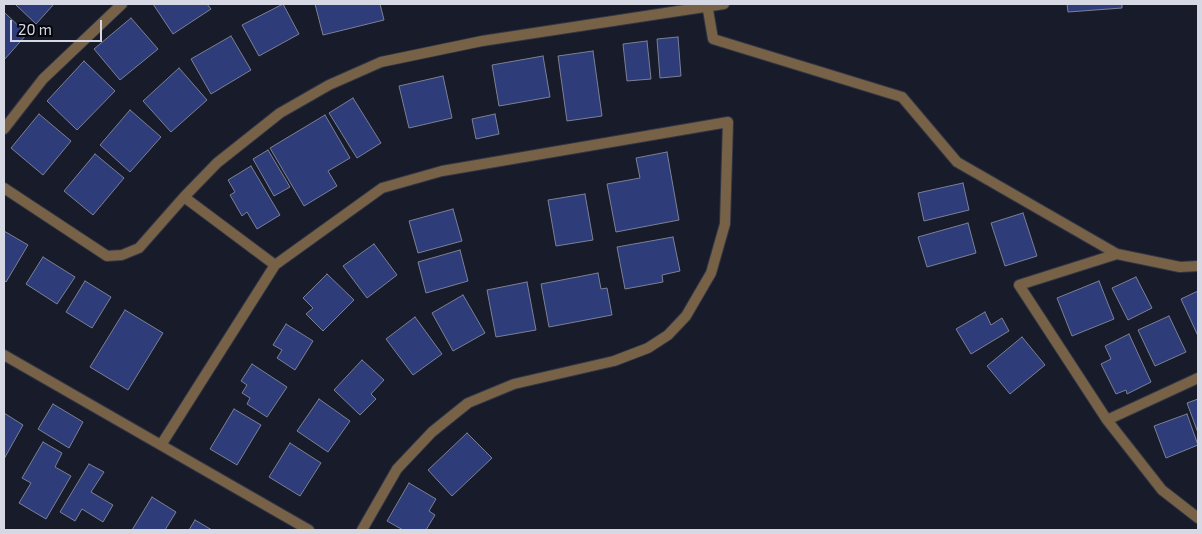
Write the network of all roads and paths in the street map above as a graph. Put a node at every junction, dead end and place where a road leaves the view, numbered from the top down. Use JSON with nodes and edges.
{"nodes":[{"id":1,"x":122,"y":4,"type":"edge"},
{"id":2,"x":724,"y":4,"type":"edge"},
{"id":3,"x":707,"y":5,"type":"edge"},
{"id":4,"x":4,"y":129,"type":"edge"},
{"id":5,"x":4,"y":188,"type":"edge"},
{"id":6,"x":184,"y":197,"type":"junction"},
{"id":7,"x":1117,"y":254,"type":"junction"},
{"id":8,"x":276,"y":265,"type":"junction"},
{"id":9,"x":1198,"y":266,"type":"edge"},
{"id":10,"x":4,"y":356,"type":"edge"},
{"id":11,"x":1198,"y":378,"type":"edge"},
{"id":12,"x":1106,"y":420,"type":"junction"},
{"id":13,"x":161,"y":445,"type":"junction"},
{"id":14,"x":1198,"y":518,"type":"edge"},
{"id":15,"x":309,"y":530,"type":"edge"},
{"id":16,"x":362,"y":530,"type":"edge"}],
"edges":[{"from":1,"to":4,"type":"street"},
{"from":2,"to":3,"type":"street"},
{"from":3,"to":6,"type":"street"},
{"from":3,"to":7,"type":"street"},
{"from":5,"to":6,"type":"street"},
{"from":6,"to":8,"type":"street"},
{"from":7,"to":9,"type":"street"},
{"from":7,"to":12,"type":"street"},
{"from":8,"to":13,"type":"street"},
{"from":8,"to":16,"type":"street"},
{"from":10,"to":13,"type":"street"},
{"from":11,"to":12,"type":"street"},
{"from":12,"to":14,"type":"street"},
{"from":13,"to":15,"type":"street"}]}
